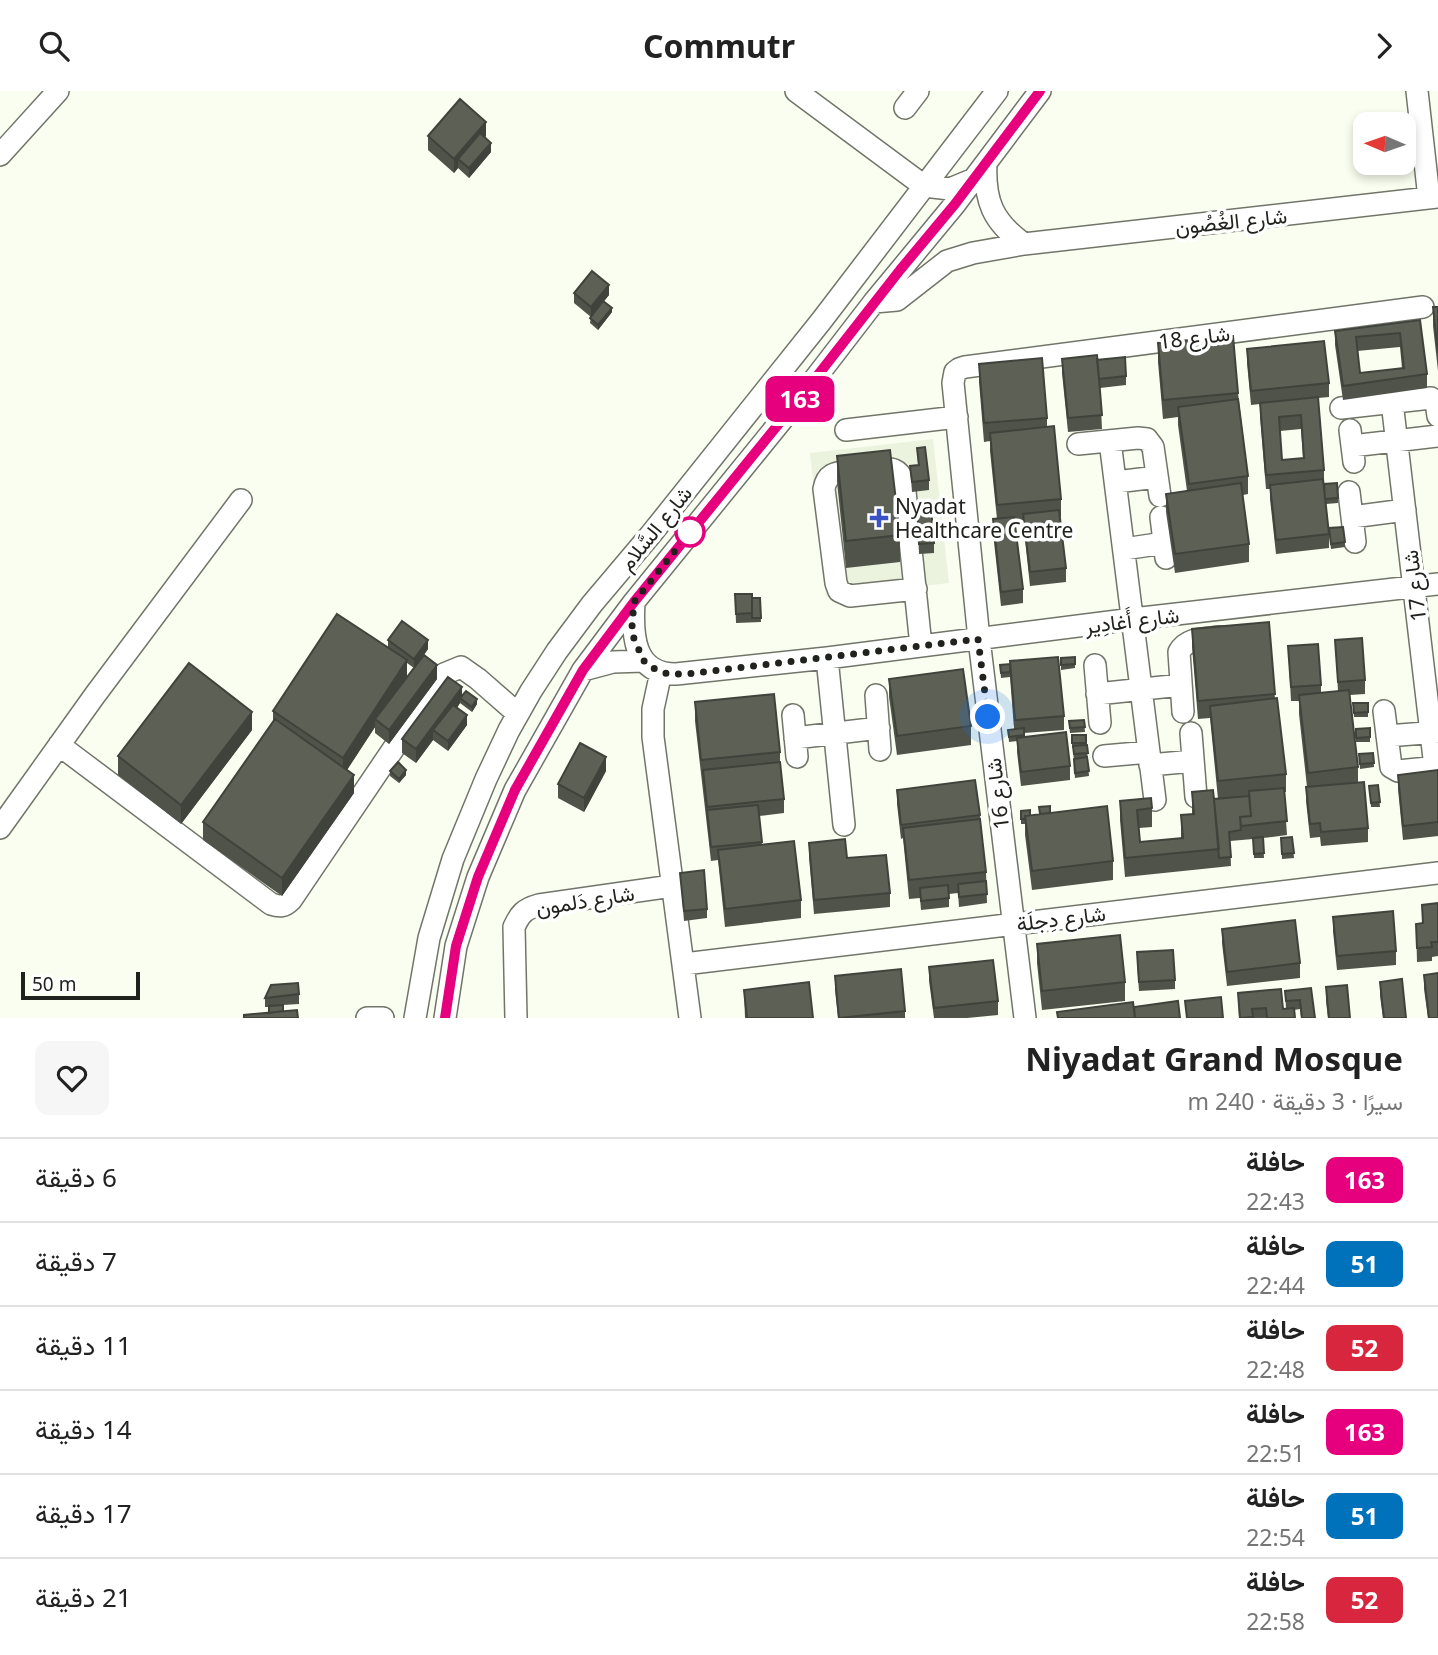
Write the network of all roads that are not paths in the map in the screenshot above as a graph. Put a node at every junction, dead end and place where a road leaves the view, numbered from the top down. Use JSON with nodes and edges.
{"nodes":[{"id":1,"x":58,"y":91,"type":"edge"},
{"id":2,"x":796,"y":91,"type":"edge"},
{"id":3,"x":997,"y":91,"type":"edge"},
{"id":4,"x":1040,"y":91,"type":"edge"},
{"id":5,"x":1417,"y":91,"type":"edge"},
{"id":6,"x":0,"y":155,"type":"edge"},
{"id":7,"x":980,"y":171,"type":"junction"},
{"id":8,"x":924,"y":185,"type":"junction"},
{"id":9,"x":1434,"y":198,"type":"edge"},
{"id":10,"x":1024,"y":244,"type":"junction"},
{"id":11,"x":913,"y":254,"type":"junction"},
{"id":12,"x":874,"y":302,"type":"junction"},
{"id":13,"x":1423,"y":307,"type":"dead end"},
{"id":14,"x":965,"y":367,"type":"joint"},
{"id":15,"x":1392,"y":403,"type":"junction"},
{"id":16,"x":1341,"y":408,"type":"dead end"},
{"id":17,"x":1438,"y":416,"type":"edge"},
{"id":18,"x":957,"y":417,"type":"junction"},
{"id":19,"x":846,"y":430,"type":"dead end"},
{"id":20,"x":1438,"y":436,"type":"edge"},
{"id":21,"x":1110,"y":441,"type":"junction"},
{"id":22,"x":1397,"y":441,"type":"junction"},
{"id":23,"x":1078,"y":444,"type":"dead end"},
{"id":24,"x":1352,"y":446,"type":"dead end"},
{"id":25,"x":1116,"y":482,"type":"junction"},
{"id":26,"x":1349,"y":492,"type":"dead end"},
{"id":27,"x":1159,"y":497,"type":"junction"},
{"id":28,"x":242,"y":500,"type":"dead end"},
{"id":29,"x":1405,"y":510,"type":"junction"},
{"id":30,"x":1352,"y":517,"type":"junction"},
{"id":31,"x":1355,"y":542,"type":"dead end"},
{"id":32,"x":1124,"y":549,"type":"junction"},
{"id":33,"x":1438,"y":584,"type":"edge"},
{"id":34,"x":1415,"y":587,"type":"junction"},
{"id":35,"x":916,"y":589,"type":"junction"},
{"id":36,"x":634,"y":602,"type":"junction"},
{"id":37,"x":1133,"y":619,"type":"junction"},
{"id":38,"x":1241,"y":633,"type":"edge"},
{"id":39,"x":978,"y":639,"type":"junction"},
{"id":40,"x":921,"y":646,"type":"junction"},
{"id":41,"x":827,"y":658,"type":"junction"},
{"id":42,"x":1431,"y":661,"type":"edge"},
{"id":43,"x":1095,"y":665,"type":"dead end"},
{"id":44,"x":652,"y":667,"type":"junction"},
{"id":45,"x":583,"y":670,"type":"junction"},
{"id":46,"x":1181,"y":685,"type":"junction"},
{"id":47,"x":1142,"y":689,"type":"junction"},
{"id":48,"x":1097,"y":694,"type":"junction"},
{"id":49,"x":876,"y":695,"type":"dead end"},
{"id":50,"x":1384,"y":711,"type":"dead end"},
{"id":51,"x":1183,"y":712,"type":"dead end"},
{"id":52,"x":518,"y":714,"type":"junction"},
{"id":53,"x":793,"y":716,"type":"dead end"},
{"id":54,"x":878,"y":728,"type":"junction"},
{"id":55,"x":1435,"y":732,"type":"edge"},
{"id":56,"x":835,"y":733,"type":"junction"},
{"id":57,"x":1191,"y":733,"type":"dead end"},
{"id":58,"x":1387,"y":736,"type":"junction"},
{"id":59,"x":59,"y":745,"type":"junction"},
{"id":60,"x":880,"y":750,"type":"dead end"},
{"id":61,"x":1150,"y":758,"type":"junction"},
{"id":62,"x":1193,"y":761,"type":"junction"},
{"id":63,"x":1436,"y":767,"type":"edge"},
{"id":64,"x":1196,"y":797,"type":"edge"},
{"id":65,"x":1155,"y":800,"type":"dead end"},
{"id":66,"x":845,"y":825,"type":"dead end"},
{"id":67,"x":0,"y":828,"type":"edge"},
{"id":68,"x":1438,"y":873,"type":"edge"},
{"id":69,"x":672,"y":886,"type":"junction"},
{"id":70,"x":1012,"y":924,"type":"junction"},
{"id":71,"x":684,"y":964,"type":"junction"},
{"id":72,"x":368,"y":1018,"type":"edge"},
{"id":73,"x":383,"y":1018,"type":"edge"},
{"id":74,"x":415,"y":1018,"type":"edge"},
{"id":75,"x":445,"y":1018,"type":"edge"},
{"id":76,"x":516,"y":1018,"type":"edge"},
{"id":77,"x":690,"y":1018,"type":"edge"},
{"id":78,"x":1025,"y":1018,"type":"edge"}],
"edges":[{"from":1,"to":6,"type":"street"},
{"from":2,"to":8,"type":"street"},
{"from":3,"to":8,"type":"street","name":"شارع السَّلام"},
{"from":4,"to":7,"type":"street","name":"شارع السَّلام"},
{"from":5,"to":9,"type":"street"},
{"from":7,"to":8,"type":"street"},
{"from":7,"to":10,"type":"street"},
{"from":7,"to":11,"type":"street","name":"شارع السَّلام"},
{"from":8,"to":11,"type":"street"},
{"from":8,"to":52,"type":"street","name":"شارع السَّلام"},
{"from":9,"to":10,"type":"street","name":"شارع الغُصُون"},
{"from":10,"to":12,"type":"street","name":"شارع الغُصُون"},
{"from":11,"to":12,"type":"street","name":"شارع السَّلام"},
{"from":12,"to":36,"type":"street","name":"شارع السَّلام"},
{"from":13,"to":14,"type":"street","name":"شارع 18"},
{"from":14,"to":18,"type":"street","name":"شارع 16"},
{"from":15,"to":16,"type":"street"},
{"from":15,"to":17,"type":"street"},
{"from":15,"to":22,"type":"street","name":"شارع 17"},
{"from":18,"to":19,"type":"street"},
{"from":18,"to":39,"type":"street","name":"شارع 16"},
{"from":20,"to":22,"type":"street"},
{"from":21,"to":23,"type":"street"},
{"from":21,"to":25,"type":"street"},
{"from":21,"to":27,"type":"street"},
{"from":22,"to":24,"type":"street"},
{"from":22,"to":29,"type":"street","name":"شارع 17"},
{"from":25,"to":27,"type":"street"},
{"from":25,"to":32,"type":"street"},
{"from":26,"to":30,"type":"street"},
{"from":27,"to":32,"type":"street"},
{"from":28,"to":59,"type":"street"},
{"from":29,"to":30,"type":"street"},
{"from":29,"to":34,"type":"street","name":"شارع 17"},
{"from":30,"to":31,"type":"street"},
{"from":32,"to":37,"type":"street"},
{"from":33,"to":34,"type":"street","name":"شارع أَغادِير"},
{"from":34,"to":37,"type":"street","name":"شارع أَغادِير"},
{"from":34,"to":42,"type":"street","name":"شارع 17"},
{"from":35,"to":35,"type":"street"},
{"from":35,"to":40,"type":"street"},
{"from":36,"to":44,"type":"street"},
{"from":36,"to":45,"type":"street","name":"شارع السَّلام"},
{"from":37,"to":39,"type":"street","name":"شارع أَغادِير"},
{"from":37,"to":47,"type":"street"},
{"from":38,"to":46,"type":"street"},
{"from":39,"to":40,"type":"street","name":"شارع أَغادِير"},
{"from":39,"to":70,"type":"street","name":"شارع 16"},
{"from":40,"to":41,"type":"street","name":"شارع أَغادِير"},
{"from":41,"to":44,"type":"street","name":"شارع أَغادِير"},
{"from":41,"to":56,"type":"street"},
{"from":42,"to":55,"type":"street","name":"شارع 17"},
{"from":43,"to":48,"type":"street"},
{"from":44,"to":45,"type":"street","name":"شارع أَغادِير"},
{"from":44,"to":69,"type":"street"},
{"from":45,"to":75,"type":"street","name":"شارع السَّلام"},
{"from":46,"to":47,"type":"street"},
{"from":46,"to":51,"type":"street"},
{"from":47,"to":48,"type":"street"},
{"from":47,"to":61,"type":"street"},
{"from":48,"to":61,"type":"street"},
{"from":49,"to":54,"type":"street"},
{"from":50,"to":58,"type":"street","name":"شارع 17"},
{"from":52,"to":59,"type":"street"},
{"from":52,"to":74,"type":"street","name":"شارع السَّلام"},
{"from":53,"to":56,"type":"street"},
{"from":54,"to":56,"type":"street"},
{"from":54,"to":60,"type":"street"},
{"from":55,"to":58,"type":"street"},
{"from":55,"to":63,"type":"street","name":"شارع 17"},
{"from":56,"to":66,"type":"street"},
{"from":57,"to":62,"type":"street"},
{"from":58,"to":63,"type":"street","name":"شارع 17"},
{"from":59,"to":67,"type":"street"},
{"from":61,"to":62,"type":"street"},
{"from":61,"to":65,"type":"street"},
{"from":62,"to":64,"type":"street"},
{"from":68,"to":70,"type":"street","name":"شارع دِجلَة"},
{"from":69,"to":71,"type":"street"},
{"from":69,"to":76,"type":"street","name":"شارع دَلمون"},
{"from":70,"to":71,"type":"street","name":"شارع دِجلَة"},
{"from":70,"to":78,"type":"street","name":"شارع 16"},
{"from":71,"to":77,"type":"street"},
{"from":72,"to":73,"type":"street"}]}
